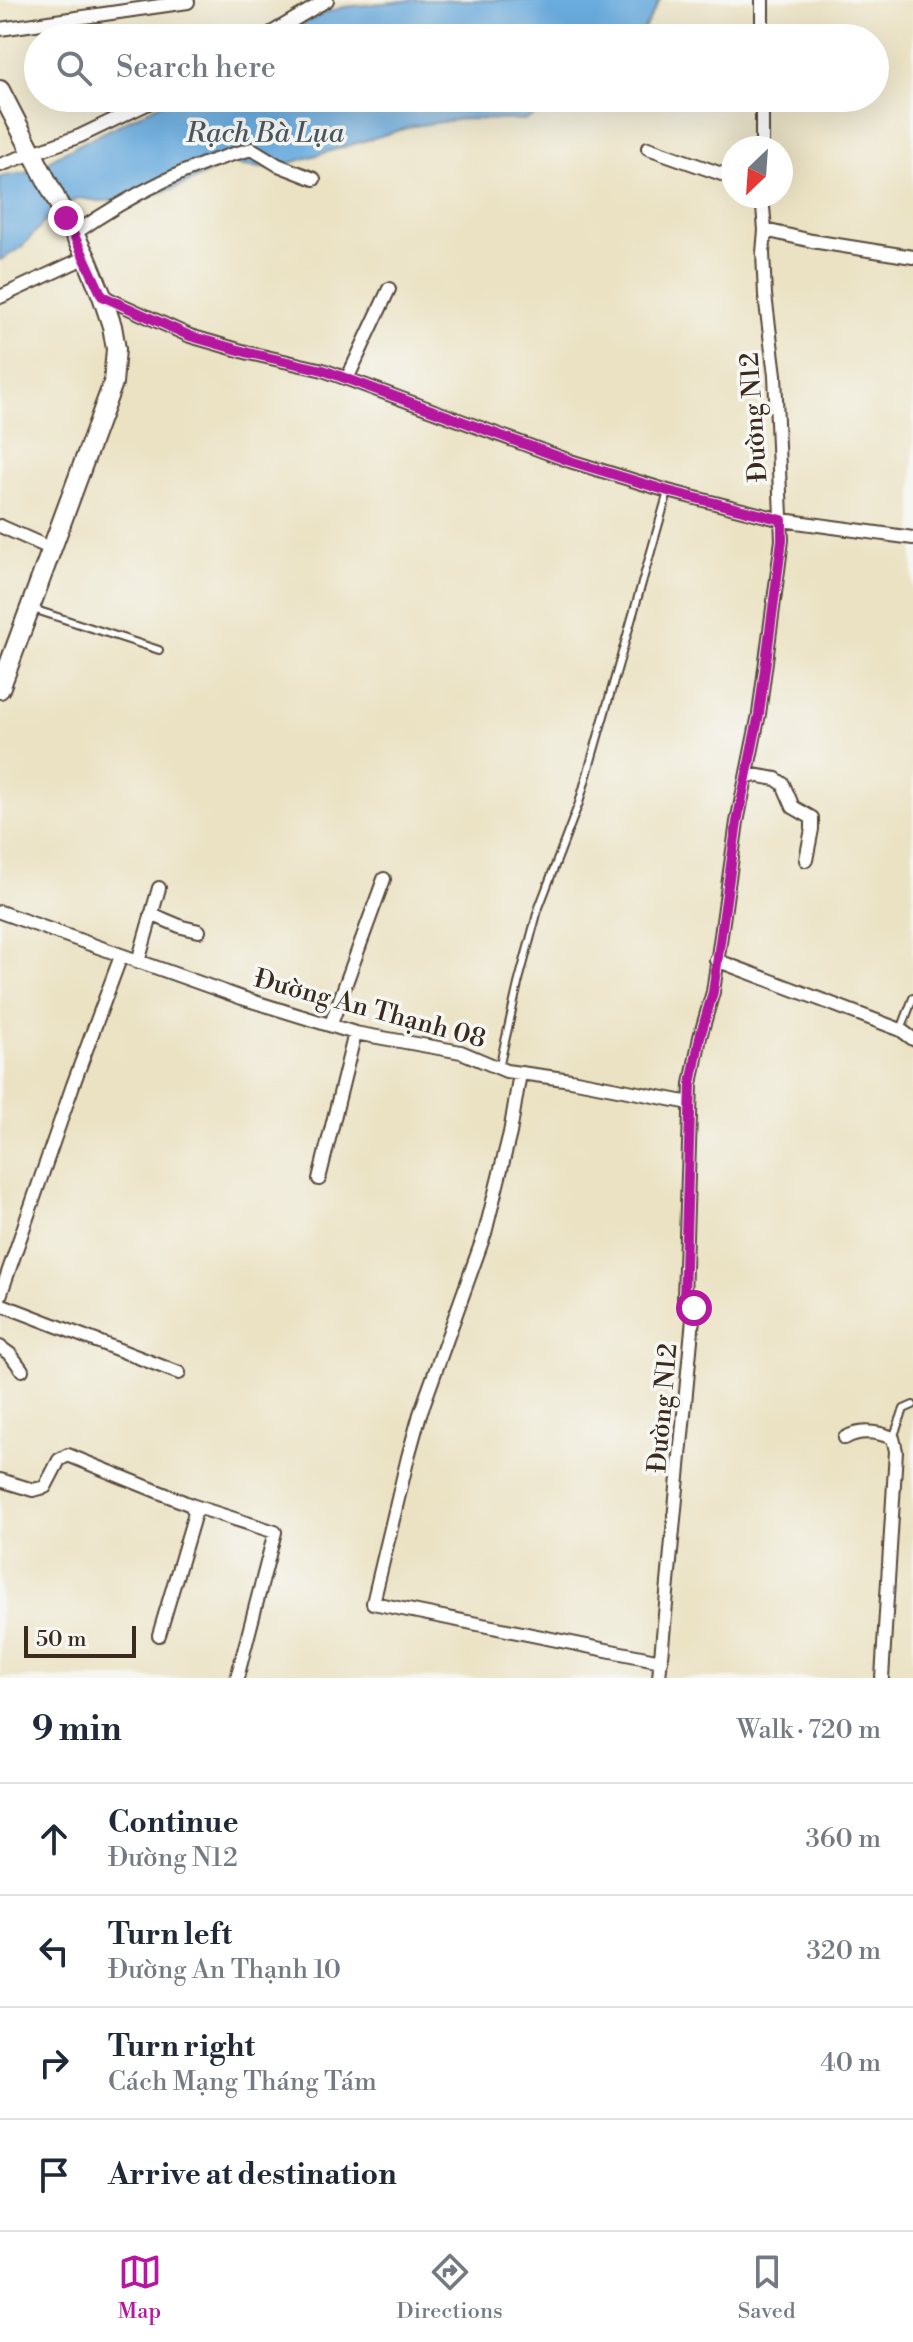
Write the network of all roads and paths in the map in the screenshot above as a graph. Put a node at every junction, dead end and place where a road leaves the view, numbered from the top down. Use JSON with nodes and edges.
{"nodes":[{"id":1,"x":327,"y":0,"type":"edge"},
{"id":2,"x":762,"y":0,"type":"edge"},
{"id":3,"x":188,"y":2,"type":"edge"},
{"id":4,"x":35,"y":24,"type":"edge"},
{"id":5,"x":287,"y":24,"type":"edge"},
{"id":6,"x":762,"y":24,"type":"edge"},
{"id":7,"x":24,"y":26,"type":"edge"},
{"id":8,"x":0,"y":29,"type":"edge"},
{"id":9,"x":0,"y":90,"type":"edge"},
{"id":10,"x":130,"y":112,"type":"edge"},
{"id":11,"x":762,"y":112,"type":"edge"},
{"id":12,"x":762,"y":136,"type":"edge"},
{"id":13,"x":648,"y":148,"type":"dead end"},
{"id":14,"x":33,"y":155,"type":"junction"},
{"id":15,"x":0,"y":165,"type":"edge"},
{"id":16,"x":721,"y":174,"type":"edge"},
{"id":17,"x":314,"y":179,"type":"dead end"},
{"id":18,"x":763,"y":208,"type":"edge"},
{"id":19,"x":70,"y":226,"type":"junction"},
{"id":20,"x":765,"y":230,"type":"junction"},
{"id":21,"x":86,"y":257,"type":"junction"},
{"id":22,"x":913,"y":257,"type":"edge"},
{"id":23,"x":389,"y":289,"type":"dead end"},
{"id":24,"x":102,"y":296,"type":"junction"},
{"id":25,"x":0,"y":297,"type":"edge"},
{"id":26,"x":347,"y":379,"type":"junction"},
{"id":27,"x":668,"y":491,"type":"junction"},
{"id":28,"x":782,"y":520,"type":"junction"},
{"id":29,"x":0,"y":526,"type":"edge"},
{"id":30,"x":913,"y":538,"type":"edge"},
{"id":31,"x":52,"y":549,"type":"junction"},
{"id":32,"x":30,"y":608,"type":"junction"},
{"id":33,"x":159,"y":650,"type":"dead end"},
{"id":34,"x":0,"y":689,"type":"edge"},
{"id":35,"x":747,"y":774,"type":"junction"},
{"id":36,"x":806,"y":860,"type":"dead end"},
{"id":37,"x":384,"y":879,"type":"dead end"},
{"id":38,"x":159,"y":888,"type":"dead end"},
{"id":39,"x":0,"y":912,"type":"edge"},
{"id":40,"x":151,"y":914,"type":"junction"},
{"id":41,"x":199,"y":931,"type":"dead end"},
{"id":42,"x":121,"y":956,"type":"junction"},
{"id":43,"x":716,"y":960,"type":"junction"},
{"id":44,"x":138,"y":962,"type":"junction"},
{"id":45,"x":913,"y":998,"type":"edge"},
{"id":46,"x":331,"y":1024,"type":"junction"},
{"id":47,"x":901,"y":1030,"type":"junction"},
{"id":48,"x":355,"y":1033,"type":"junction"},
{"id":49,"x":913,"y":1039,"type":"edge"},
{"id":50,"x":499,"y":1068,"type":"junction"},
{"id":51,"x":520,"y":1073,"type":"junction"},
{"id":52,"x":690,"y":1103,"type":"junction"},
{"id":53,"x":319,"y":1179,"type":"dead end"},
{"id":54,"x":0,"y":1296,"type":"edge"},
{"id":55,"x":0,"y":1304,"type":"edge"},
{"id":56,"x":0,"y":1347,"type":"edge"},
{"id":57,"x":22,"y":1370,"type":"dead end"},
{"id":58,"x":179,"y":1373,"type":"dead end"},
{"id":59,"x":913,"y":1405,"type":"edge"},
{"id":60,"x":845,"y":1438,"type":"dead end"},
{"id":61,"x":893,"y":1438,"type":"junction"},
{"id":62,"x":0,"y":1480,"type":"edge"},
{"id":63,"x":191,"y":1505,"type":"junction"},
{"id":64,"x":159,"y":1635,"type":"dead end"},
{"id":65,"x":661,"y":1661,"type":"junction"},
{"id":66,"x":237,"y":1678,"type":"edge"},
{"id":67,"x":659,"y":1678,"type":"edge"},
{"id":68,"x":882,"y":1678,"type":"edge"}],
"edges":[{"from":1,"to":5,"type":"street"},
{"from":2,"to":6,"type":"street"},
{"from":3,"to":4,"type":"street"},
{"from":7,"to":8,"type":"street"},
{"from":9,"to":14,"type":"main road"},
{"from":10,"to":14,"type":"street"},
{"from":11,"to":12,"type":"street"},
{"from":13,"to":16,"type":"street"},
{"from":14,"to":15,"type":"street"},
{"from":14,"to":19,"type":"main road"},
{"from":17,"to":19,"type":"street"},
{"from":18,"to":20,"type":"street","name":"Đường N12"},
{"from":19,"to":21,"type":"main road"},
{"from":20,"to":22,"type":"street"},
{"from":20,"to":28,"type":"street","name":"Đường N12"},
{"from":21,"to":24,"type":"main road"},
{"from":21,"to":25,"type":"street"},
{"from":23,"to":26,"type":"street"},
{"from":24,"to":26,"type":"street"},
{"from":24,"to":31,"type":"main road"},
{"from":26,"to":27,"type":"street"},
{"from":27,"to":28,"type":"street"},
{"from":27,"to":50,"type":"lane"},
{"from":28,"to":30,"type":"street"},
{"from":28,"to":35,"type":"street","name":"Đường N12"},
{"from":29,"to":31,"type":"street"},
{"from":31,"to":32,"type":"main road"},
{"from":32,"to":33,"type":"lane"},
{"from":32,"to":34,"type":"main road"},
{"from":35,"to":36,"type":"street"},
{"from":35,"to":43,"type":"street","name":"Đường N12"},
{"from":37,"to":46,"type":"street"},
{"from":38,"to":40,"type":"street"},
{"from":39,"to":42,"type":"street","name":"Đường An Thạnh 08"},
{"from":40,"to":41,"type":"street"},
{"from":40,"to":44,"type":"street"},
{"from":42,"to":44,"type":"street","name":"Đường An Thạnh 08"},
{"from":42,"to":54,"type":"street"},
{"from":43,"to":47,"type":"street"},
{"from":43,"to":52,"type":"street","name":"Đường N12"},
{"from":44,"to":46,"type":"street","name":"Đường An Thạnh 08"},
{"from":45,"to":47,"type":"lane"},
{"from":46,"to":48,"type":"street","name":"Đường An Thạnh 08"},
{"from":47,"to":49,"type":"street"},
{"from":48,"to":50,"type":"street","name":"Đường An Thạnh 08"},
{"from":48,"to":53,"type":"street"},
{"from":50,"to":51,"type":"street","name":"Đường An Thạnh 08"},
{"from":51,"to":52,"type":"street","name":"Đường An Thạnh 08"},
{"from":51,"to":65,"type":"street"},
{"from":52,"to":65,"type":"street","name":"Đường N12"},
{"from":55,"to":58,"type":"street"},
{"from":56,"to":57,"type":"street"},
{"from":59,"to":61,"type":"lane"},
{"from":60,"to":61,"type":"street"},
{"from":61,"to":68,"type":"street"},
{"from":62,"to":63,"type":"street"},
{"from":63,"to":64,"type":"street"},
{"from":63,"to":66,"type":"street"},
{"from":65,"to":67,"type":"street","name":"Đường N12"}]}
